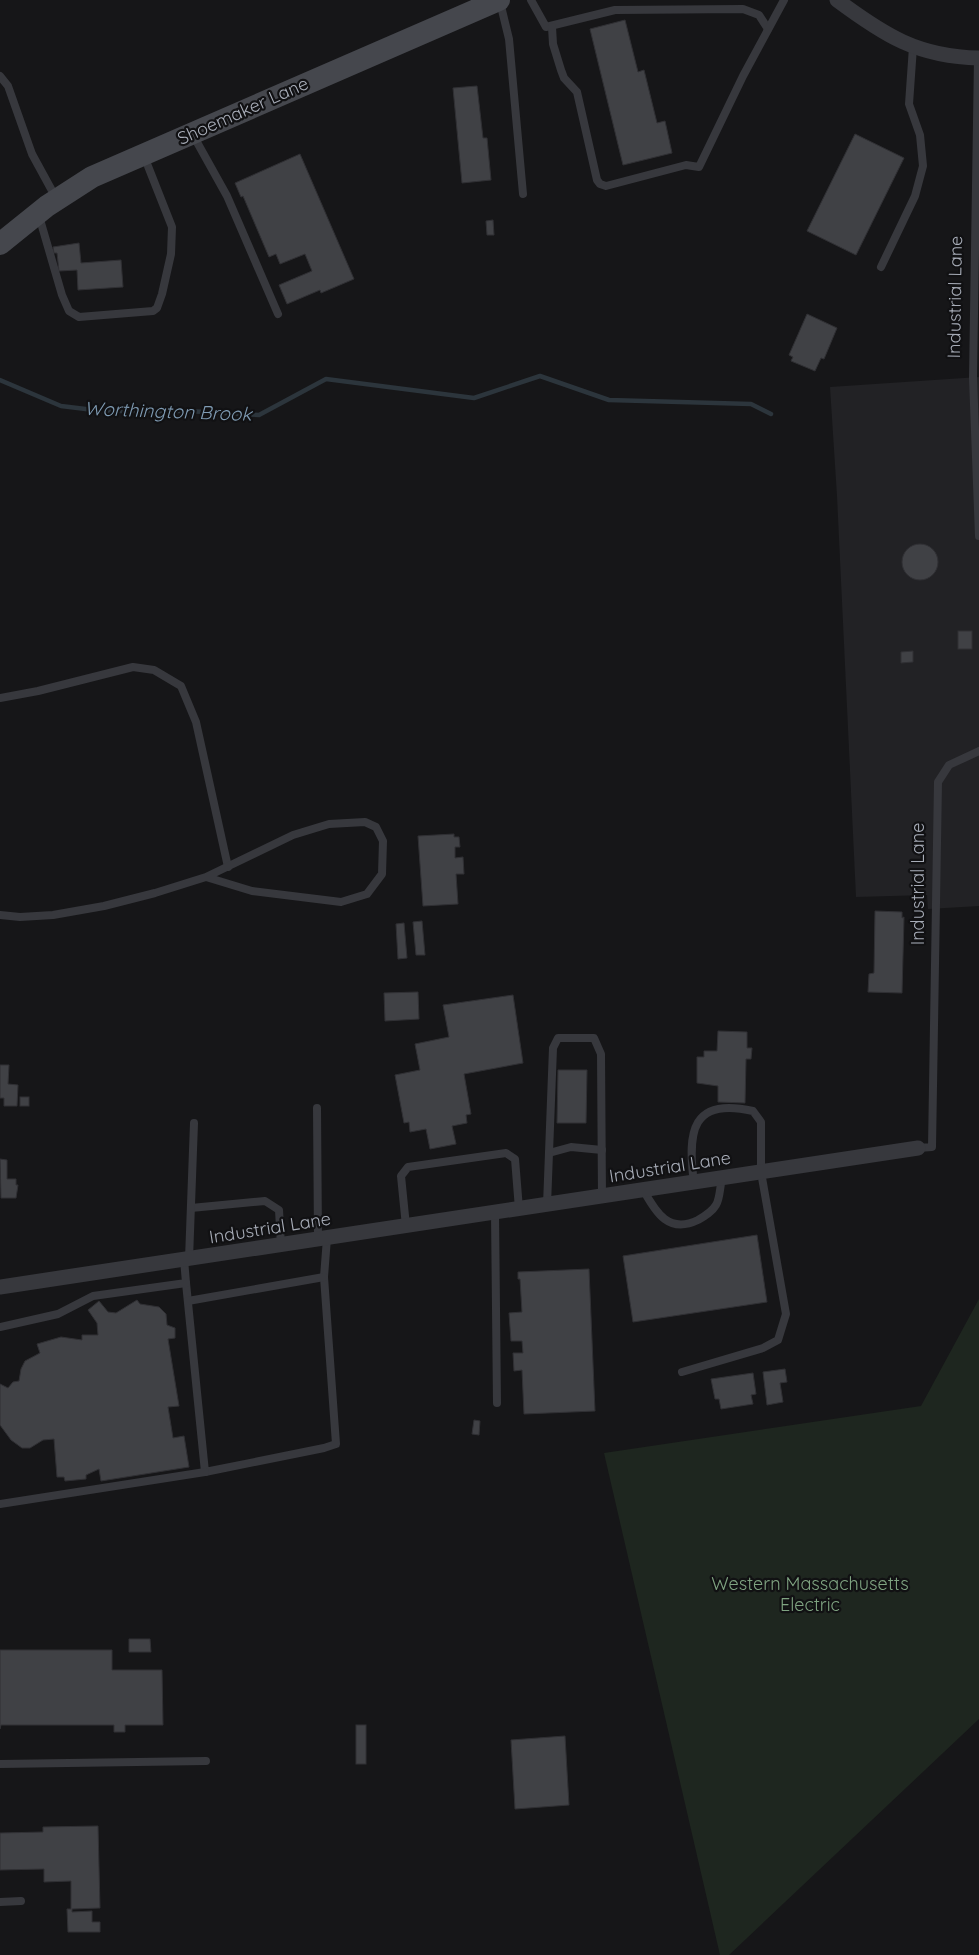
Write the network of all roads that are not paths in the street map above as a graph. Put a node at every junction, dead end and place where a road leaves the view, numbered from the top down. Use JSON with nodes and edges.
{"nodes":[{"id":1,"x":499,"y":0,"type":"edge"},
{"id":2,"x":531,"y":0,"type":"edge"},
{"id":3,"x":784,"y":0,"type":"edge"},
{"id":4,"x":837,"y":0,"type":"edge"},
{"id":5,"x":552,"y":27,"type":"junction"},
{"id":6,"x":768,"y":29,"type":"junction"},
{"id":7,"x":913,"y":47,"type":"junction"},
{"id":8,"x":979,"y":58,"type":"edge"},
{"id":9,"x":0,"y":76,"type":"edge"},
{"id":10,"x":192,"y":133,"type":"junction"},
{"id":11,"x":143,"y":154,"type":"junction"},
{"id":12,"x":523,"y":194,"type":"dead end"},
{"id":13,"x":57,"y":200,"type":"junction"},
{"id":14,"x":38,"y":214,"type":"junction"},
{"id":15,"x":0,"y":244,"type":"edge"},
{"id":16,"x":881,"y":267,"type":"dead end"},
{"id":17,"x":278,"y":314,"type":"dead end"},
{"id":18,"x":976,"y":416,"type":"edge"},
{"id":19,"x":979,"y":536,"type":"edge"},
{"id":20,"x":0,"y":698,"type":"edge"},
{"id":21,"x":979,"y":751,"type":"edge"},
{"id":22,"x":228,"y":867,"type":"junction"},
{"id":23,"x":206,"y":877,"type":"junction"},
{"id":24,"x":0,"y":915,"type":"edge"},
{"id":25,"x":317,"y":1108,"type":"dead end"},
{"id":26,"x":194,"y":1123,"type":"dead end"},
{"id":27,"x":918,"y":1148,"type":"joint"},
{"id":28,"x":602,"y":1150,"type":"junction"},
{"id":29,"x":549,"y":1153,"type":"junction"},
{"id":30,"x":761,"y":1172,"type":"junction"},
{"id":31,"x":722,"y":1178,"type":"junction"},
{"id":32,"x":694,"y":1183,"type":"junction"},
{"id":33,"x":644,"y":1191,"type":"junction"},
{"id":34,"x":602,"y":1197,"type":"junction"},
{"id":35,"x":547,"y":1205,"type":"junction"},
{"id":36,"x":191,"y":1208,"type":"junction"},
{"id":37,"x":519,"y":1209,"type":"junction"},
{"id":38,"x":495,"y":1213,"type":"junction"},
{"id":39,"x":406,"y":1226,"type":"junction"},
{"id":40,"x":323,"y":1239,"type":"junction"},
{"id":41,"x":281,"y":1245,"type":"junction"},
{"id":42,"x":187,"y":1259,"type":"junction"},
{"id":43,"x":324,"y":1277,"type":"junction"},
{"id":44,"x":186,"y":1283,"type":"junction"},
{"id":45,"x":0,"y":1288,"type":"edge"},
{"id":46,"x":188,"y":1301,"type":"junction"},
{"id":47,"x":0,"y":1326,"type":"edge"},
{"id":48,"x":682,"y":1372,"type":"dead end"},
{"id":49,"x":497,"y":1403,"type":"dead end"},
{"id":50,"x":205,"y":1472,"type":"junction"},
{"id":51,"x":0,"y":1504,"type":"edge"},
{"id":52,"x":206,"y":1761,"type":"dead end"},
{"id":53,"x":0,"y":1764,"type":"edge"},
{"id":54,"x":21,"y":1901,"type":"dead end"},
{"id":55,"x":0,"y":1902,"type":"edge"}],
"edges":[{"from":1,"to":10,"type":"street","name":"Shoemaker Lane"},
{"from":1,"to":12,"type":"lane"},
{"from":2,"to":5,"type":"lane"},
{"from":3,"to":6,"type":"lane"},
{"from":4,"to":7,"type":"street"},
{"from":5,"to":6,"type":"lane"},
{"from":5,"to":6,"type":"lane"},
{"from":7,"to":8,"type":"street"},
{"from":7,"to":16,"type":"lane"},
{"from":8,"to":18,"type":"lane","name":"Industrial Lane"},
{"from":9,"to":13,"type":"lane"},
{"from":10,"to":11,"type":"street","name":"Shoemaker Lane"},
{"from":10,"to":17,"type":"lane"},
{"from":11,"to":13,"type":"street","name":"Shoemaker Lane"},
{"from":11,"to":14,"type":"lane"},
{"from":13,"to":14,"type":"street","name":"Shoemaker Lane"},
{"from":14,"to":15,"type":"street","name":"Shoemaker Lane"},
{"from":18,"to":19,"type":"lane","name":"Industrial Lane"},
{"from":20,"to":22,"type":"lane"},
{"from":21,"to":27,"type":"lane","name":"Industrial Lane"},
{"from":22,"to":23,"type":"lane"},
{"from":22,"to":23,"type":"lane"},
{"from":23,"to":24,"type":"lane"},
{"from":25,"to":40,"type":"lane"},
{"from":26,"to":36,"type":"lane"},
{"from":27,"to":30,"type":"street","name":"Industrial Lane"},
{"from":28,"to":29,"type":"lane"},
{"from":28,"to":29,"type":"lane"},
{"from":28,"to":34,"type":"lane"},
{"from":29,"to":35,"type":"lane"},
{"from":30,"to":31,"type":"street","name":"Industrial Lane"},
{"from":30,"to":32,"type":"lane"},
{"from":30,"to":48,"type":"lane"},
{"from":31,"to":32,"type":"street","name":"Industrial Lane"},
{"from":31,"to":33,"type":"lane"},
{"from":32,"to":33,"type":"street","name":"Industrial Lane"},
{"from":33,"to":34,"type":"street","name":"Industrial Lane"},
{"from":34,"to":35,"type":"street","name":"Industrial Lane"},
{"from":35,"to":37,"type":"street","name":"Industrial Lane"},
{"from":36,"to":41,"type":"lane"},
{"from":36,"to":42,"type":"lane"},
{"from":37,"to":38,"type":"street","name":"Industrial Lane"},
{"from":37,"to":39,"type":"lane"},
{"from":38,"to":39,"type":"street","name":"Industrial Lane"},
{"from":38,"to":49,"type":"lane"},
{"from":39,"to":40,"type":"street","name":"Industrial Lane"},
{"from":40,"to":41,"type":"street","name":"Industrial Lane"},
{"from":40,"to":43,"type":"lane"},
{"from":41,"to":42,"type":"street","name":"Industrial Lane"},
{"from":42,"to":44,"type":"lane"},
{"from":42,"to":45,"type":"street","name":"Industrial Lane"},
{"from":43,"to":46,"type":"lane"},
{"from":43,"to":50,"type":"lane"},
{"from":44,"to":46,"type":"lane"},
{"from":44,"to":47,"type":"lane"},
{"from":46,"to":50,"type":"lane"},
{"from":50,"to":51,"type":"lane"},
{"from":52,"to":53,"type":"lane"},
{"from":54,"to":55,"type":"lane"}]}
